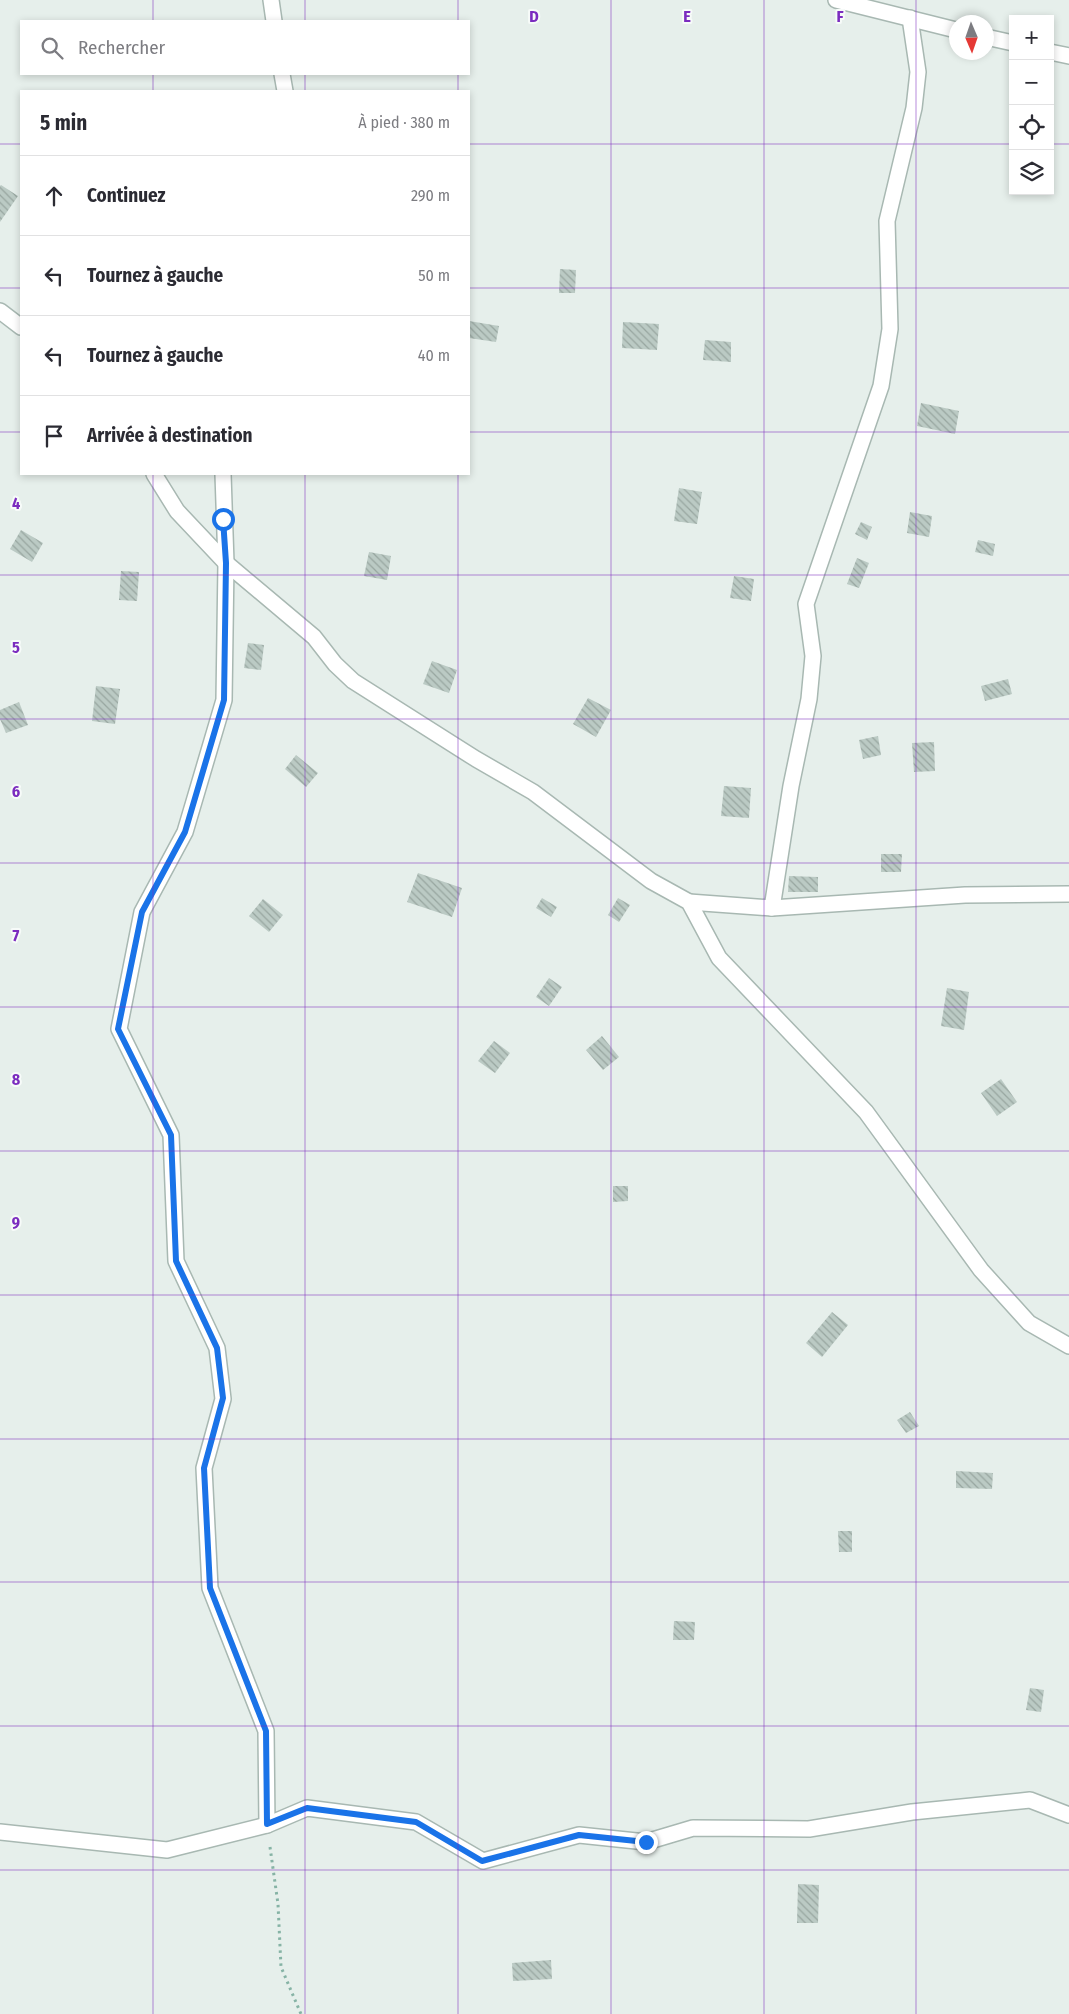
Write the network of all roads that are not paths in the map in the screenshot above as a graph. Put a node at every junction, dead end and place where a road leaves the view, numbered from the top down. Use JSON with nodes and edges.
{"nodes":[{"id":1,"x":271,"y":0,"type":"edge"},
{"id":2,"x":836,"y":0,"type":"edge"},
{"id":3,"x":910,"y":18,"type":"junction"},
{"id":4,"x":274,"y":20,"type":"edge"},
{"id":5,"x":949,"y":28,"type":"edge"},
{"id":6,"x":994,"y":39,"type":"edge"},
{"id":7,"x":1009,"y":42,"type":"edge"},
{"id":8,"x":1054,"y":53,"type":"edge"},
{"id":9,"x":1069,"y":56,"type":"edge"},
{"id":10,"x":282,"y":75,"type":"edge"},
{"id":11,"x":285,"y":90,"type":"edge"},
{"id":12,"x":0,"y":311,"type":"edge"},
{"id":13,"x":20,"y":326,"type":"edge"},
{"id":14,"x":155,"y":475,"type":"edge"},
{"id":15,"x":223,"y":475,"type":"edge"},
{"id":16,"x":226,"y":563,"type":"junction"},
{"id":17,"x":1069,"y":894,"type":"edge"},
{"id":18,"x":689,"y":902,"type":"junction"},
{"id":19,"x":772,"y":908,"type":"junction"},
{"id":20,"x":1069,"y":1346,"type":"edge"},
{"id":21,"x":1069,"y":1815,"type":"edge"},
{"id":22,"x":267,"y":1824,"type":"junction"},
{"id":23,"x":0,"y":1832,"type":"edge"}],
"edges":[{"from":1,"to":4,"type":"street"},
{"from":2,"to":3,"type":"street"},
{"from":3,"to":5,"type":"street"},
{"from":3,"to":19,"type":"street"},
{"from":6,"to":7,"type":"street"},
{"from":8,"to":9,"type":"street"},
{"from":10,"to":11,"type":"street"},
{"from":12,"to":13,"type":"street"},
{"from":14,"to":16,"type":"street"},
{"from":15,"to":16,"type":"street"},
{"from":16,"to":18,"type":"street"},
{"from":16,"to":22,"type":"street"},
{"from":17,"to":19,"type":"street"},
{"from":18,"to":19,"type":"street"},
{"from":18,"to":20,"type":"street"},
{"from":21,"to":22,"type":"street"},
{"from":22,"to":23,"type":"street"}]}
